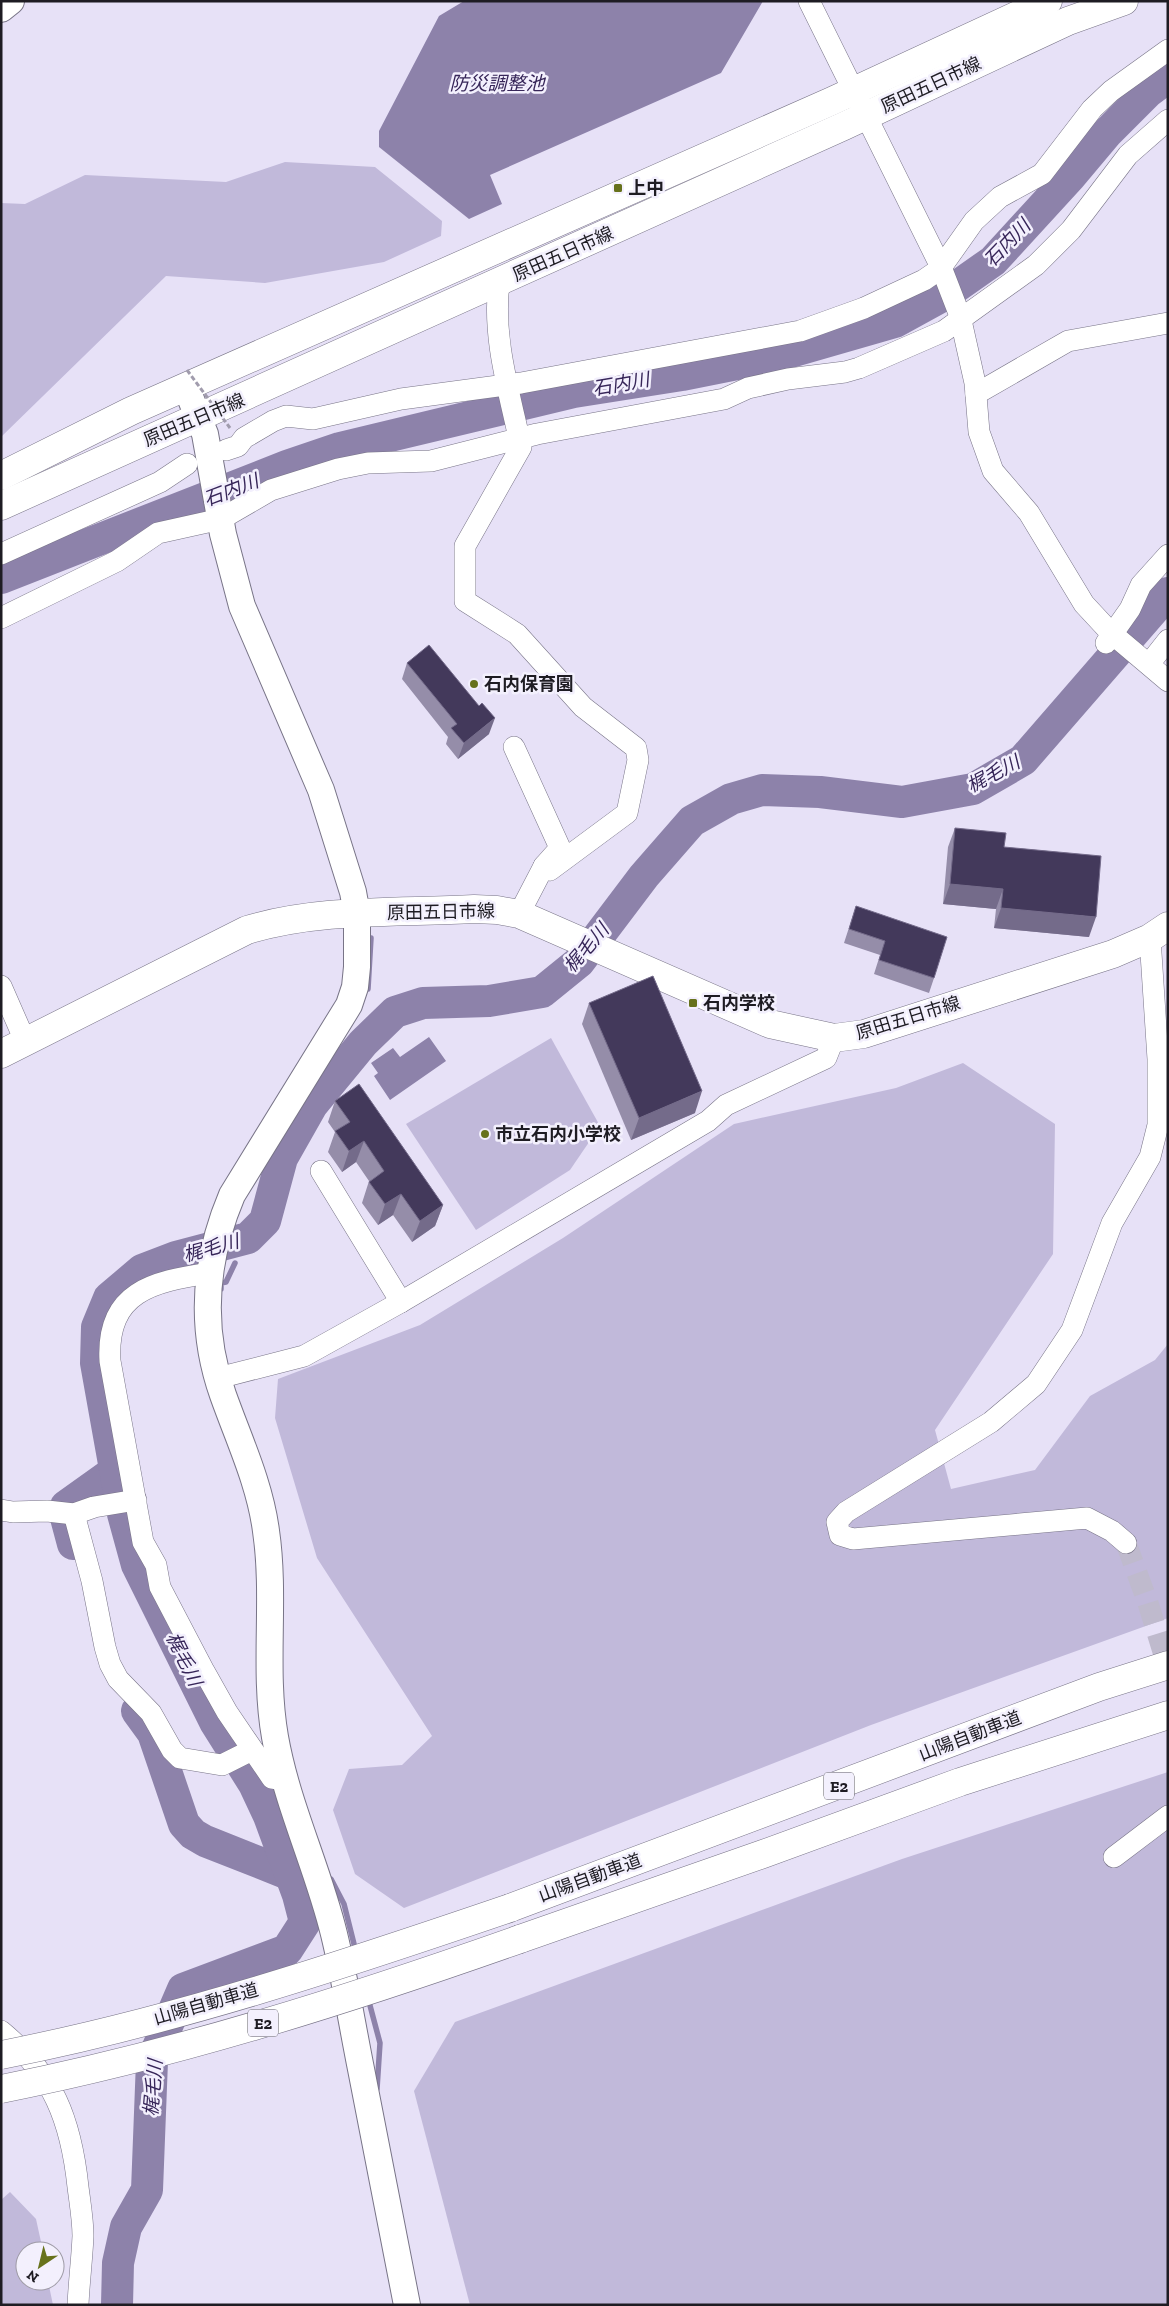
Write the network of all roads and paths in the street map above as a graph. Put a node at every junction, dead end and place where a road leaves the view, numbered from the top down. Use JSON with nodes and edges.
{"nodes":[{"id":1,"x":10,"y":1,"type":"edge"},
{"id":2,"x":809,"y":1,"type":"edge"},
{"id":3,"x":1048,"y":1,"type":"edge"},
{"id":4,"x":1124,"y":1,"type":"edge"},
{"id":5,"x":1,"y":9,"type":"edge"},
{"id":6,"x":1168,"y":50,"type":"edge"},
{"id":7,"x":854,"y":91,"type":"junction"},
{"id":8,"x":866,"y":116,"type":"junction"},
{"id":9,"x":1168,"y":120,"type":"edge"},
{"id":10,"x":942,"y":270,"type":"junction"},
{"id":11,"x":499,"y":283,"type":"junction"},
{"id":12,"x":960,"y":318,"type":"junction"},
{"id":13,"x":1168,"y":323,"type":"edge"},
{"id":14,"x":187,"y":378,"type":"junction"},
{"id":15,"x":508,"y":387,"type":"junction"},
{"id":16,"x":976,"y":394,"type":"junction"},
{"id":17,"x":199,"y":417,"type":"junction"},
{"id":18,"x":230,"y":428,"type":"dead end"},
{"id":19,"x":519,"y":436,"type":"junction"},
{"id":20,"x":208,"y":458,"type":"junction"},
{"id":21,"x":1,"y":476,"type":"edge"},
{"id":22,"x":1,"y":506,"type":"edge"},
{"id":23,"x":220,"y":515,"type":"junction"},
{"id":24,"x":1,"y":554,"type":"edge"},
{"id":25,"x":1168,"y":555,"type":"edge"},
{"id":26,"x":1,"y":618,"type":"edge"},
{"id":27,"x":1112,"y":637,"type":"junction"},
{"id":28,"x":1168,"y":640,"type":"edge"},
{"id":29,"x":1146,"y":662,"type":"junction"},
{"id":30,"x":1168,"y":681,"type":"edge"},
{"id":31,"x":514,"y":747,"type":"dead end"},
{"id":32,"x":544,"y":866,"type":"junction"},
{"id":33,"x":357,"y":914,"type":"junction"},
{"id":34,"x":519,"y":914,"type":"junction"},
{"id":35,"x":1159,"y":932,"type":"edge"},
{"id":36,"x":1,"y":986,"type":"edge"},
{"id":37,"x":834,"y":1038,"type":"junction"},
{"id":38,"x":26,"y":1042,"type":"junction"},
{"id":39,"x":1,"y":1054,"type":"edge"},
{"id":40,"x":321,"y":1171,"type":"dead end"},
{"id":41,"x":209,"y":1271,"type":"junction"},
{"id":42,"x":401,"y":1302,"type":"junction"},
{"id":43,"x":218,"y":1378,"type":"junction"},
{"id":44,"x":132,"y":1500,"type":"junction"},
{"id":45,"x":1,"y":1510,"type":"edge"},
{"id":46,"x":69,"y":1513,"type":"junction"},
{"id":47,"x":1126,"y":1543,"type":"tunnel mouth"},
{"id":48,"x":1168,"y":1665,"type":"edge"},
{"id":49,"x":1168,"y":1715,"type":"edge"},
{"id":50,"x":249,"y":1752,"type":"junction"},
{"id":51,"x":285,"y":1780,"type":"junction"},
{"id":52,"x":1168,"y":1816,"type":"edge"},
{"id":53,"x":1114,"y":1857,"type":"dead end"},
{"id":54,"x":1,"y":2030,"type":"edge"},
{"id":55,"x":1,"y":2055,"type":"edge"},
{"id":56,"x":1,"y":2088,"type":"edge"},
{"id":57,"x":78,"y":2305,"type":"edge"},
{"id":58,"x":407,"y":2305,"type":"edge"}],
"edges":[{"from":1,"to":5,"type":"street"},
{"from":2,"to":7,"type":"street"},
{"from":3,"to":7,"type":"main road","name":"原田五日市線"},
{"from":4,"to":8,"type":"main road","name":"原田五日市線"},
{"from":6,"to":10,"type":"street"},
{"from":7,"to":8,"type":"street"},
{"from":7,"to":14,"type":"main road","name":"原田五日市線"},
{"from":8,"to":10,"type":"street"},
{"from":8,"to":11,"type":"main road","name":"原田五日市線"},
{"from":9,"to":12,"type":"street"},
{"from":10,"to":12,"type":"street"},
{"from":10,"to":15,"type":"street"},
{"from":11,"to":15,"type":"street"},
{"from":11,"to":17,"type":"main road","name":"原田五日市線"},
{"from":12,"to":16,"type":"street"},
{"from":12,"to":19,"type":"street"},
{"from":13,"to":16,"type":"street"},
{"from":14,"to":17,"type":"street"},
{"from":14,"to":18,"type":"path","bridge":true},
{"from":14,"to":21,"type":"main road","name":"原田五日市線"},
{"from":15,"to":19,"type":"street"},
{"from":15,"to":20,"type":"street"},
{"from":16,"to":27,"type":"street"},
{"from":17,"to":20,"type":"street"},
{"from":17,"to":22,"type":"main road","name":"原田五日市線"},
{"from":19,"to":23,"type":"street"},
{"from":19,"to":32,"type":"street"},
{"from":20,"to":23,"type":"street"},
{"from":20,"to":24,"type":"street"},
{"from":23,"to":26,"type":"street"},
{"from":23,"to":33,"type":"street"},
{"from":25,"to":27,"type":"street"},
{"from":27,"to":29,"type":"street"},
{"from":28,"to":29,"type":"street"},
{"from":29,"to":30,"type":"street"},
{"from":31,"to":32,"type":"street"},
{"from":32,"to":34,"type":"street"},
{"from":33,"to":34,"type":"main road","name":"原田五日市線"},
{"from":33,"to":38,"type":"main road","name":"原田五日市線"},
{"from":33,"to":41,"type":"street"},
{"from":34,"to":37,"type":"main road","name":"原田五日市線"},
{"from":35,"to":37,"type":"main road","name":"原田五日市線"},
{"from":35,"to":47,"type":"street"},
{"from":36,"to":38,"type":"street"},
{"from":37,"to":42,"type":"street"},
{"from":38,"to":39,"type":"main road","name":"原田五日市線"},
{"from":40,"to":42,"type":"street"},
{"from":41,"to":43,"type":"street"},
{"from":41,"to":44,"type":"street"},
{"from":42,"to":43,"type":"street"},
{"from":43,"to":51,"type":"street"},
{"from":44,"to":46,"type":"street"},
{"from":44,"to":50,"type":"street"},
{"from":45,"to":46,"type":"street"},
{"from":46,"to":50,"type":"street"},
{"from":48,"to":55,"type":"main road","name":"山陽自動車道","number":"E2","bridge":true},
{"from":49,"to":56,"type":"main road","name":"山陽自動車道","number":"E2","bridge":true},
{"from":50,"to":51,"type":"street"},
{"from":51,"to":58,"type":"street"},
{"from":52,"to":53,"type":"street"},
{"from":54,"to":57,"type":"street"}]}
